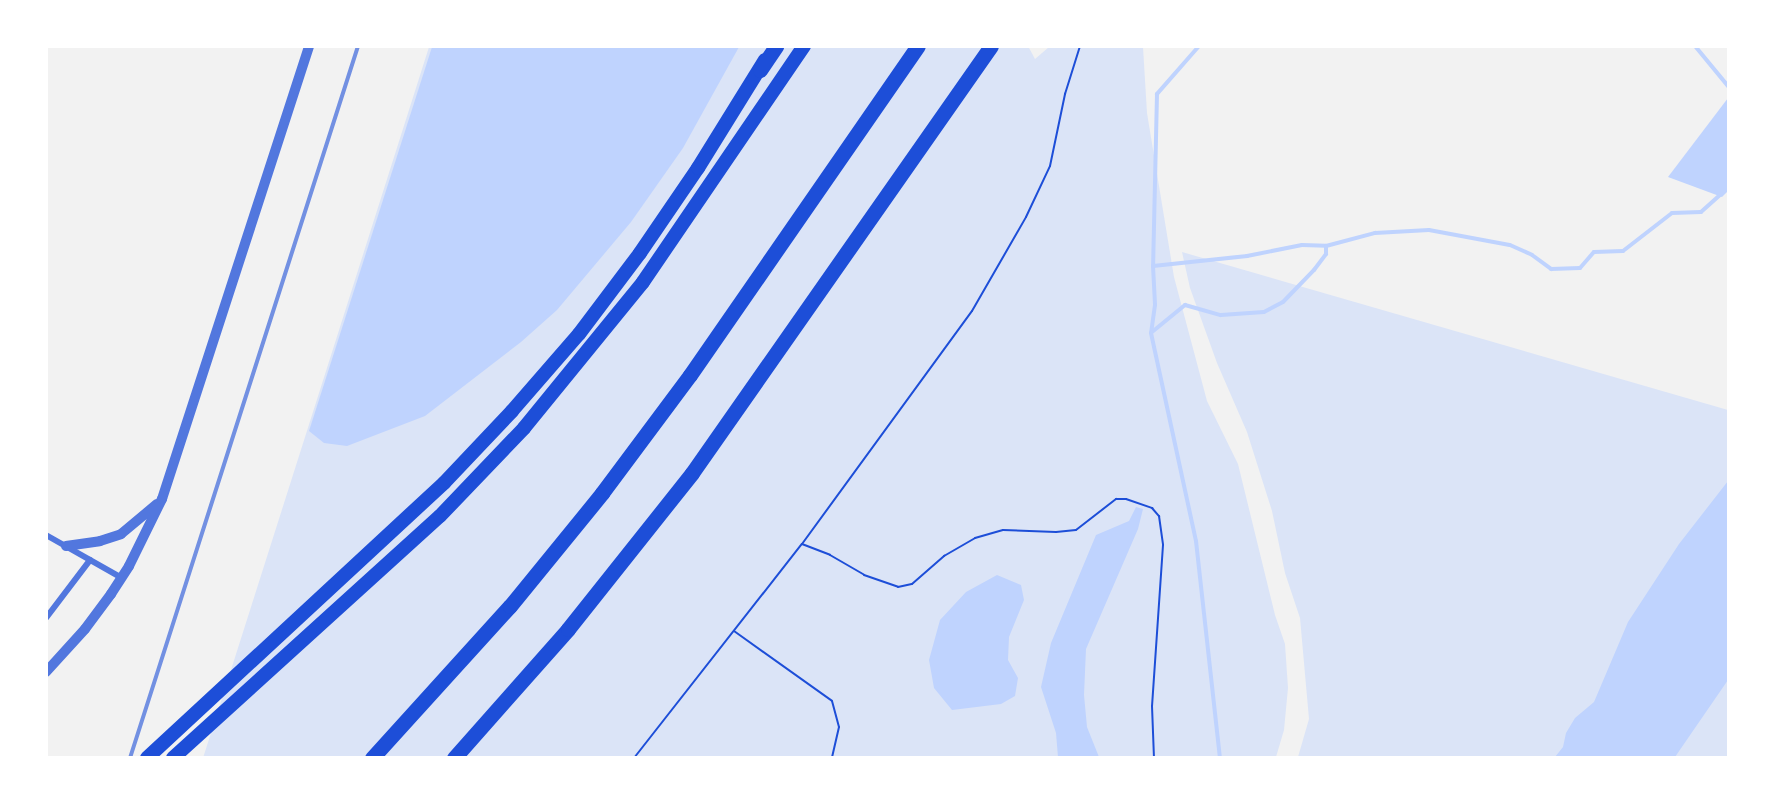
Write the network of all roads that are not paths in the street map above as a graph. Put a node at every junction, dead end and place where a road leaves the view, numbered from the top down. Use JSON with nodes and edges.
{"nodes":[{"id":1,"x":309,"y":46,"type":"edge"},
{"id":2,"x":774,"y":46,"type":"edge"},
{"id":3,"x":804,"y":46,"type":"edge"},
{"id":4,"x":918,"y":46,"type":"edge"},
{"id":5,"x":991,"y":46,"type":"edge"},
{"id":6,"x":760,"y":70,"type":"joint"},
{"id":7,"x":162,"y":499,"type":"junction"},
{"id":8,"x":46,"y":536,"type":"edge"},
{"id":9,"x":66,"y":546,"type":"junction"},
{"id":10,"x":90,"y":560,"type":"junction"},
{"id":11,"x":122,"y":578,"type":"junction"},
{"id":12,"x":46,"y":618,"type":"edge"},
{"id":13,"x":46,"y":672,"type":"edge"},
{"id":14,"x":147,"y":758,"type":"edge"},
{"id":15,"x":173,"y":758,"type":"edge"},
{"id":16,"x":372,"y":758,"type":"edge"},
{"id":17,"x":454,"y":758,"type":"edge"}],
"edges":[{"from":1,"to":7,"type":"street"},
{"from":2,"to":6,"type":"highway"},
{"from":3,"to":15,"type":"main road"},
{"from":4,"to":16,"type":"highway"},
{"from":5,"to":17,"type":"highway"},
{"from":6,"to":14,"type":"main road"},
{"from":7,"to":9,"type":"street"},
{"from":7,"to":11,"type":"street"},
{"from":8,"to":9,"type":"street"},
{"from":9,"to":10,"type":"street"},
{"from":10,"to":11,"type":"street"},
{"from":10,"to":12,"type":"street"},
{"from":11,"to":13,"type":"street"}]}
